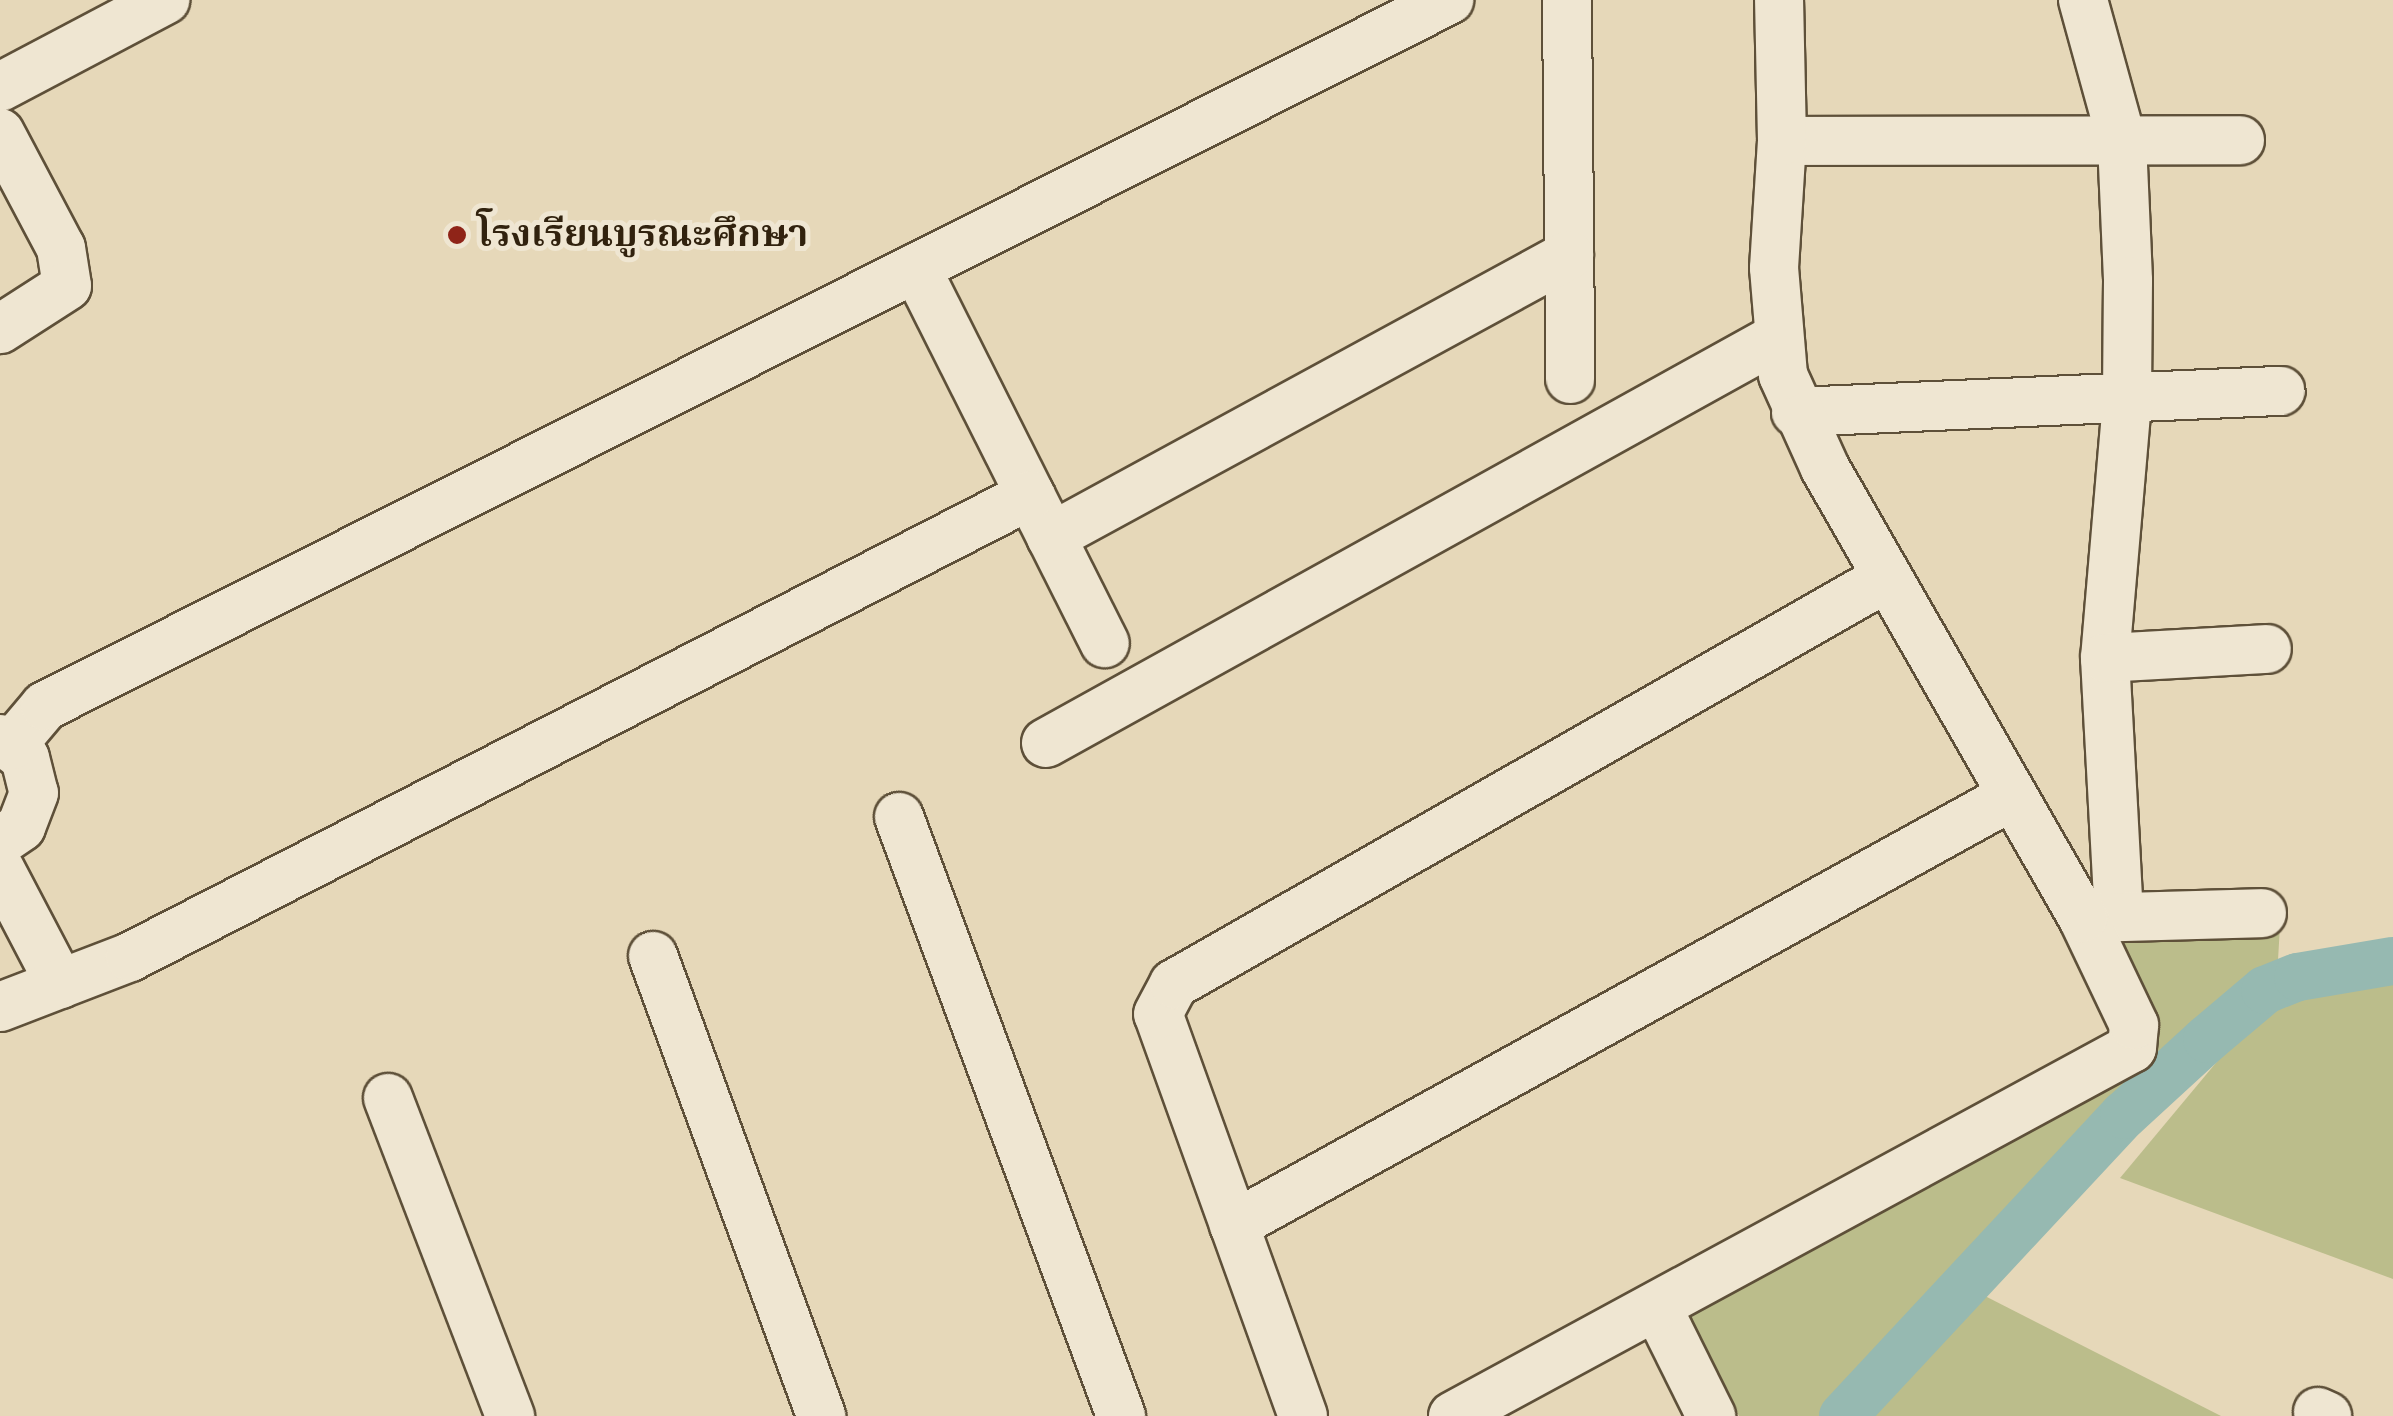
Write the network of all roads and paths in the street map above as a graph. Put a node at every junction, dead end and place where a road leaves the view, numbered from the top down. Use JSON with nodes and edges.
{"nodes":[{"id":1,"x":165,"y":0,"type":"edge"},
{"id":2,"x":1449,"y":0,"type":"edge"},
{"id":3,"x":1566,"y":0,"type":"edge"},
{"id":4,"x":1780,"y":0,"type":"edge"},
{"id":5,"x":2084,"y":0,"type":"edge"},
{"id":6,"x":0,"y":87,"type":"edge"},
{"id":7,"x":0,"y":133,"type":"edge"},
{"id":8,"x":2240,"y":140,"type":"dead end"},
{"id":9,"x":1782,"y":141,"type":"junction"},
{"id":10,"x":2122,"y":142,"type":"junction"},
{"id":11,"x":1569,"y":255,"type":"junction"},
{"id":12,"x":916,"y":268,"type":"junction"},
{"id":13,"x":0,"y":329,"type":"edge"},
{"id":14,"x":1777,"y":338,"type":"junction"},
{"id":15,"x":1570,"y":379,"type":"dead end"},
{"id":16,"x":2281,"y":391,"type":"dead end"},
{"id":17,"x":2126,"y":402,"type":"junction"},
{"id":18,"x":1796,"y":412,"type":"junction"},
{"id":19,"x":1030,"y":495,"type":"junction"},
{"id":20,"x":1051,"y":537,"type":"junction"},
{"id":21,"x":1886,"y":578,"type":"junction"},
{"id":22,"x":1105,"y":643,"type":"dead end"},
{"id":23,"x":2268,"y":649,"type":"dead end"},
{"id":24,"x":2105,"y":658,"type":"junction"},
{"id":25,"x":6,"y":742,"type":"edge"},
{"id":26,"x":1046,"y":742,"type":"dead end"},
{"id":27,"x":2010,"y":797,"type":"junction"},
{"id":28,"x":899,"y":817,"type":"dead end"},
{"id":29,"x":0,"y":841,"type":"edge"},
{"id":30,"x":0,"y":869,"type":"edge"},
{"id":31,"x":2262,"y":912,"type":"dead end"},
{"id":32,"x":2101,"y":916,"type":"junction"},
{"id":33,"x":653,"y":956,"type":"dead end"},
{"id":34,"x":60,"y":984,"type":"junction"},
{"id":35,"x":0,"y":1007,"type":"edge"},
{"id":36,"x":388,"y":1098,"type":"dead end"},
{"id":37,"x":1234,"y":1225,"type":"junction"},
{"id":38,"x":1656,"y":1307,"type":"junction"},
{"id":39,"x":510,"y":1416,"type":"edge"},
{"id":40,"x":821,"y":1416,"type":"edge"},
{"id":41,"x":1120,"y":1416,"type":"edge"},
{"id":42,"x":1303,"y":1416,"type":"edge"},
{"id":43,"x":1453,"y":1416,"type":"edge"},
{"id":44,"x":1710,"y":1416,"type":"edge"}],
"edges":[{"from":1,"to":6,"type":"street"},
{"from":2,"to":12,"type":"street"},
{"from":3,"to":11,"type":"street"},
{"from":4,"to":9,"type":"street"},
{"from":5,"to":10,"type":"street"},
{"from":7,"to":13,"type":"street"},
{"from":8,"to":10,"type":"street"},
{"from":9,"to":10,"type":"street"},
{"from":9,"to":14,"type":"street"},
{"from":10,"to":17,"type":"street"},
{"from":11,"to":15,"type":"street"},
{"from":11,"to":20,"type":"street"},
{"from":12,"to":19,"type":"street"},
{"from":12,"to":25,"type":"street"},
{"from":14,"to":18,"type":"street"},
{"from":14,"to":26,"type":"street"},
{"from":16,"to":17,"type":"street"},
{"from":17,"to":18,"type":"street"},
{"from":17,"to":24,"type":"street"},
{"from":18,"to":21,"type":"street"},
{"from":19,"to":20,"type":"street"},
{"from":19,"to":34,"type":"street"},
{"from":20,"to":22,"type":"street"},
{"from":21,"to":27,"type":"street"},
{"from":21,"to":37,"type":"street"},
{"from":23,"to":24,"type":"street"},
{"from":24,"to":32,"type":"street"},
{"from":25,"to":29,"type":"street"},
{"from":27,"to":32,"type":"street"},
{"from":27,"to":37,"type":"street"},
{"from":28,"to":41,"type":"street"},
{"from":30,"to":34,"type":"street"},
{"from":31,"to":32,"type":"street"},
{"from":32,"to":38,"type":"street"},
{"from":33,"to":40,"type":"street"},
{"from":34,"to":35,"type":"street"},
{"from":36,"to":39,"type":"street"},
{"from":37,"to":42,"type":"street"},
{"from":38,"to":43,"type":"street"},
{"from":38,"to":44,"type":"street"}]}
